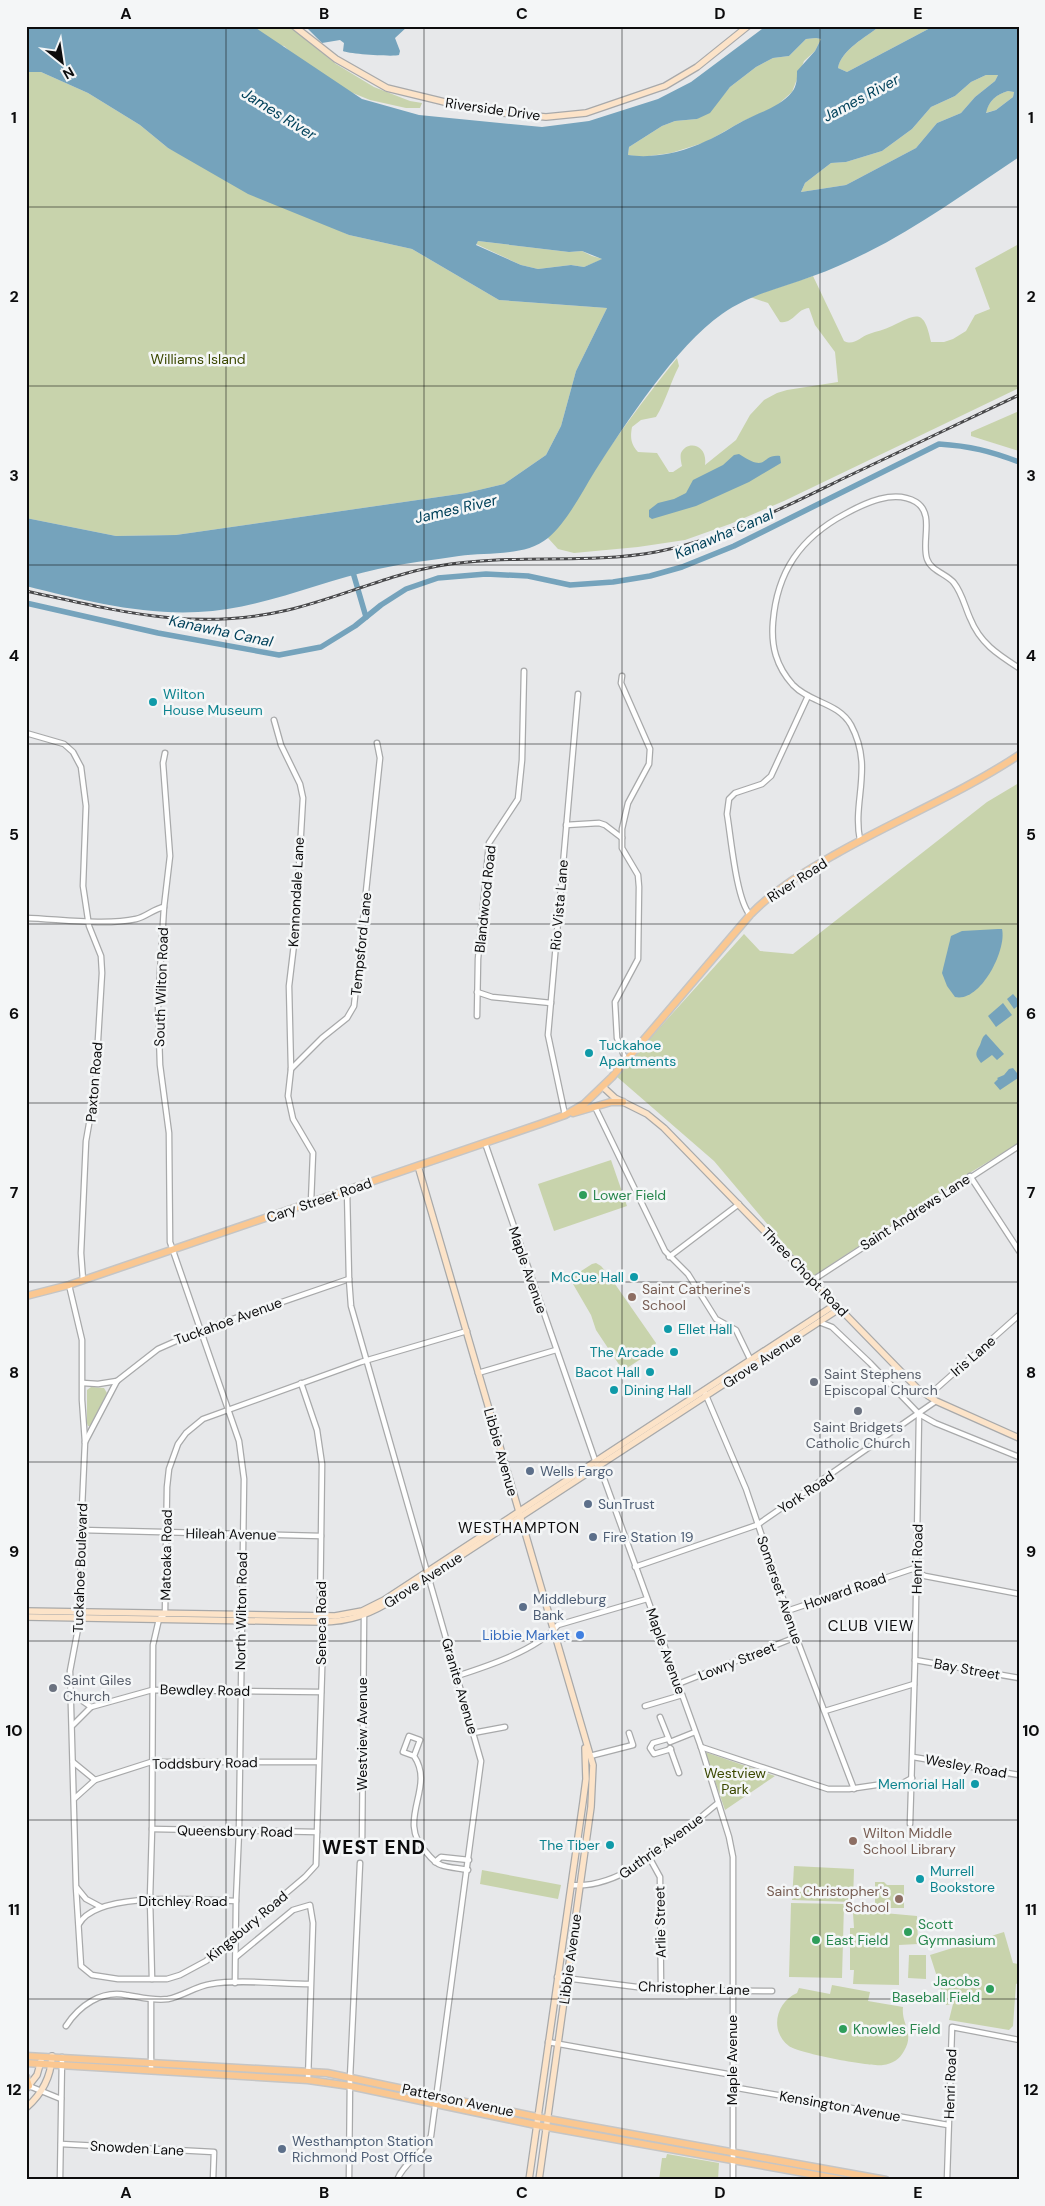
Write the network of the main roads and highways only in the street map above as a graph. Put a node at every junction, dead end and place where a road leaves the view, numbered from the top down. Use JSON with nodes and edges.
{"nodes":[{"id":1,"x":294,"y":26,"type":"edge"},
{"id":2,"x":748,"y":26,"type":"edge"},
{"id":3,"x":1019,"y":755,"type":"edge"},
{"id":4,"x":603,"y":1087,"type":"junction"},
{"id":5,"x":623,"y":1102,"type":"junction"},
{"id":6,"x":564,"y":1115,"type":"junction"},
{"id":7,"x":418,"y":1166,"type":"junction"},
{"id":8,"x":26,"y":1296,"type":"edge"},
{"id":9,"x":837,"y":1306,"type":"junction"},
{"id":10,"x":752,"y":1363,"type":"junction"},
{"id":11,"x":1019,"y":1438,"type":"edge"},
{"id":12,"x":519,"y":1514,"type":"junction"},
{"id":13,"x":428,"y":1574,"type":"junction"},
{"id":14,"x":26,"y":1611,"type":"edge"},
{"id":15,"x":80,"y":1615,"type":"junction"},
{"id":16,"x":26,"y":1617,"type":"edge"},
{"id":17,"x":241,"y":1618,"type":"junction"},
{"id":18,"x":321,"y":1619,"type":"junction"},
{"id":19,"x":584,"y":1738,"type":"junction"},
{"id":20,"x":26,"y":2056,"type":"edge"},
{"id":21,"x":41,"y":2056,"type":"junction"},
{"id":22,"x":52,"y":2056,"type":"junction"},
{"id":23,"x":26,"y":2063,"type":"edge"},
{"id":24,"x":41,"y":2064,"type":"junction"},
{"id":25,"x":52,"y":2064,"type":"junction"},
{"id":26,"x":151,"y":2067,"type":"junction"},
{"id":27,"x":26,"y":2077,"type":"edge"},
{"id":28,"x":28,"y":2088,"type":"edge"},
{"id":29,"x":26,"y":2108,"type":"edge"},
{"id":30,"x":537,"y":2117,"type":"junction"},
{"id":31,"x":546,"y":2118,"type":"junction"},
{"id":32,"x":536,"y":2125,"type":"junction"},
{"id":33,"x":545,"y":2127,"type":"junction"},
{"id":34,"x":808,"y":2177,"type":"edge"},
{"id":35,"x":881,"y":2179,"type":"edge"},
{"id":36,"x":529,"y":2180,"type":"edge"},
{"id":37,"x":539,"y":2180,"type":"edge"},
{"id":38,"x":844,"y":2180,"type":"edge"}],
"edges":[{"from":1,"to":2,"type":"main road","name":"Riverside Drive"},
{"from":3,"to":4,"type":"main road","name":"River Road"},
{"from":4,"to":5,"type":"main road","name":"Three Chopt Road"},
{"from":4,"to":6,"type":"main road","name":"Cary Street Road"},
{"from":5,"to":6,"type":"main road"},
{"from":5,"to":9,"type":"main road","name":"Three Chopt Road"},
{"from":6,"to":7,"type":"main road","name":"Cary Street Road"},
{"from":7,"to":8,"type":"main road","name":"Cary Street Road"},
{"from":7,"to":12,"type":"main road","name":"Libbie Avenue"},
{"from":9,"to":10,"type":"main road","name":"Grove Avenue"},
{"from":9,"to":10,"type":"main road","name":"Grove Avenue"},
{"from":9,"to":11,"type":"main road","name":"Three Chopt Road"},
{"from":10,"to":12,"type":"main road","name":"Grove Avenue"},
{"from":12,"to":13,"type":"main road","name":"Grove Avenue"},
{"from":12,"to":19,"type":"main road","name":"Libbie Avenue"},
{"from":13,"to":18,"type":"main road","name":"Grove Avenue"},
{"from":13,"to":18,"type":"main road","name":"Grove Avenue"},
{"from":14,"to":15,"type":"main road","name":"Grove Avenue"},
{"from":15,"to":16,"type":"main road","name":"Grove Avenue"},
{"from":15,"to":17,"type":"main road","name":"Grove Avenue"},
{"from":15,"to":17,"type":"main road","name":"Grove Avenue"},
{"from":17,"to":18,"type":"main road","name":"Grove Avenue"},
{"from":19,"to":30,"type":"main road","name":"Libbie Avenue"},
{"from":19,"to":31,"type":"main road","name":"Libbie Avenue"},
{"from":20,"to":21,"type":"main road","name":"Patterson Avenue"},
{"from":21,"to":22,"type":"main road","name":"Patterson Avenue"},
{"from":21,"to":24,"type":"main road"},
{"from":22,"to":25,"type":"main road"},
{"from":22,"to":26,"type":"main road","name":"Patterson Avenue"},
{"from":23,"to":24,"type":"main road","name":"Patterson Avenue"},
{"from":24,"to":25,"type":"main road","name":"Patterson Avenue"},
{"from":24,"to":28,"type":"main road"},
{"from":25,"to":26,"type":"main road","name":"Patterson Avenue"},
{"from":25,"to":29,"type":"main road"},
{"from":26,"to":30,"type":"main road","name":"Patterson Avenue"},
{"from":26,"to":32,"type":"main road","name":"Patterson Avenue"},
{"from":27,"to":28,"type":"main road"},
{"from":30,"to":31,"type":"main road","name":"Patterson Avenue"},
{"from":30,"to":32,"type":"main road","name":"Libbie Avenue"},
{"from":31,"to":33,"type":"main road","name":"Libbie Avenue"},
{"from":31,"to":35,"type":"main road","name":"Patterson Avenue"},
{"from":32,"to":33,"type":"main road","name":"Patterson Avenue"},
{"from":32,"to":36,"type":"main road","name":"Libbie Avenue"},
{"from":33,"to":34,"type":"main road","name":"Patterson Avenue"},
{"from":33,"to":37,"type":"main road","name":"Libbie Avenue"},
{"from":34,"to":38,"type":"main road","name":"Patterson Avenue"}]}
